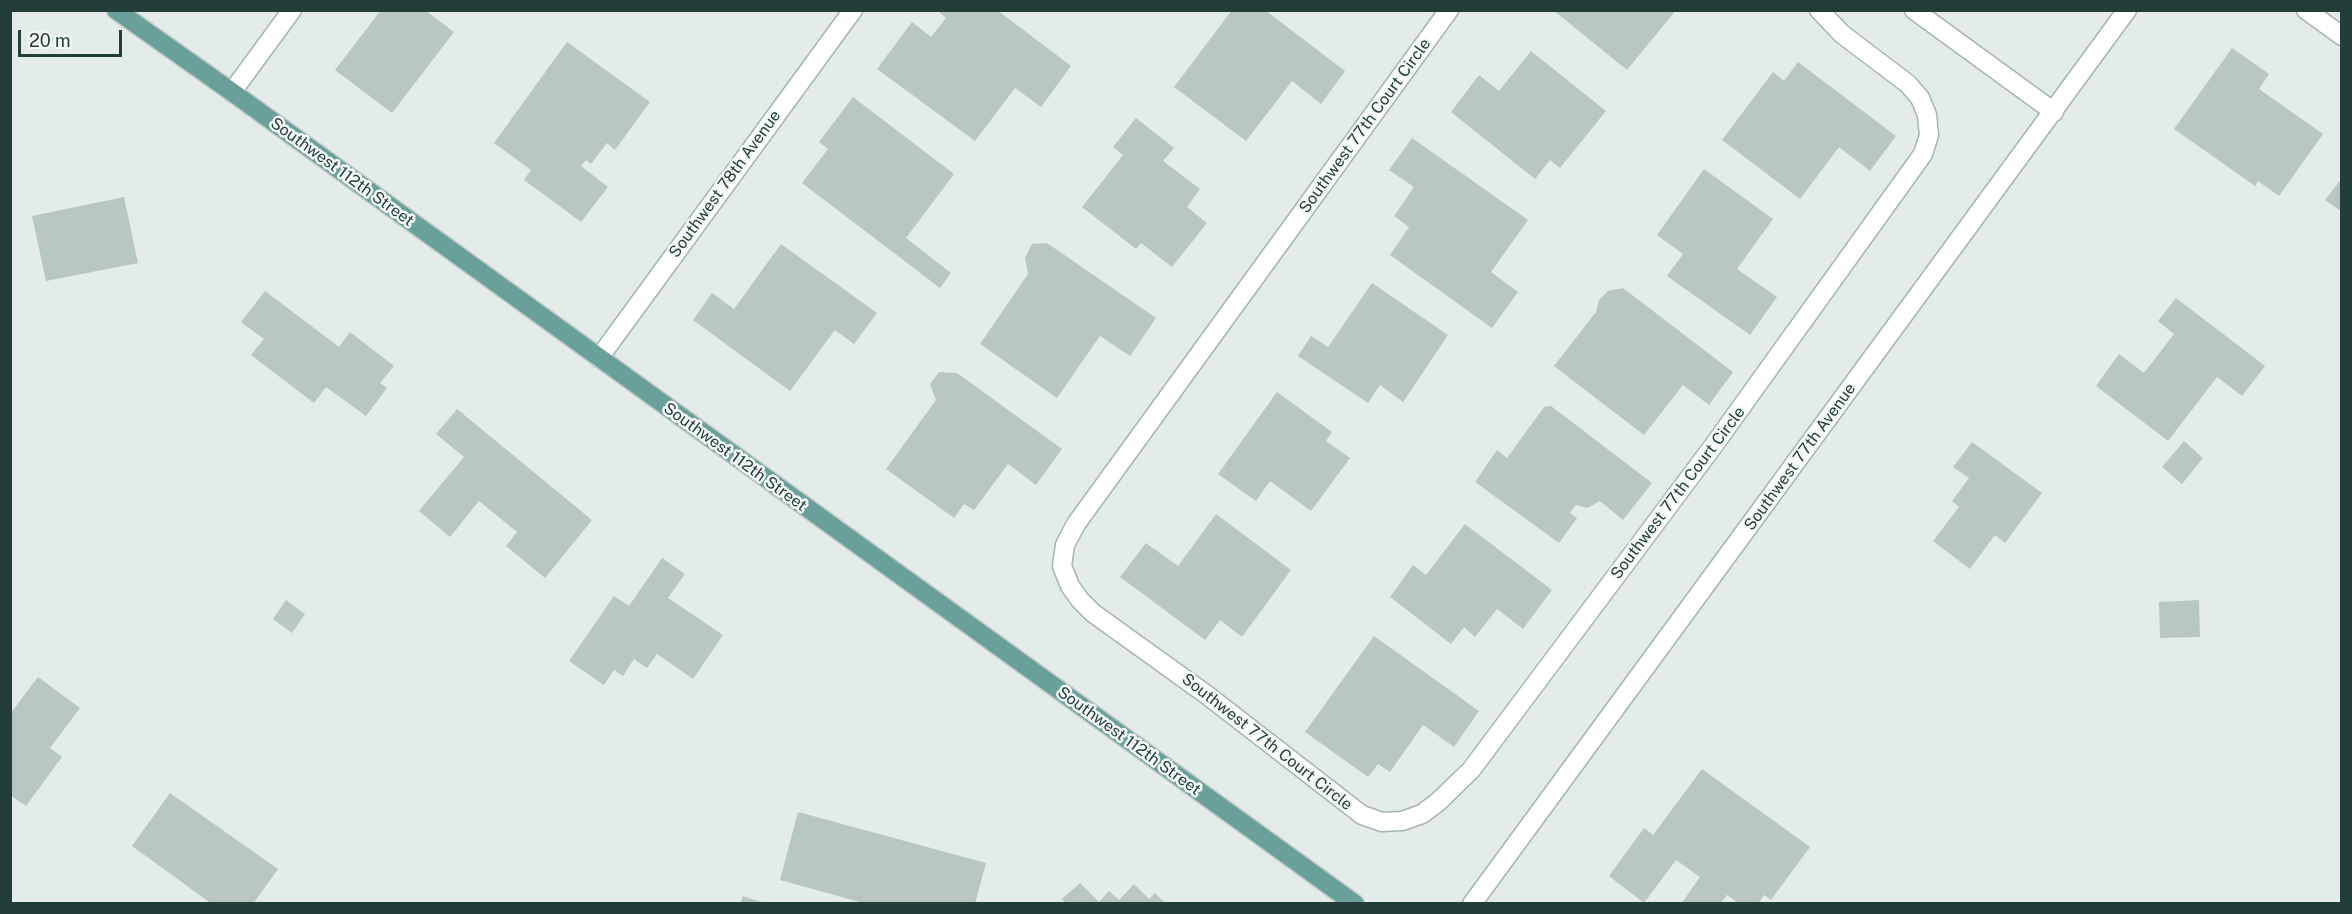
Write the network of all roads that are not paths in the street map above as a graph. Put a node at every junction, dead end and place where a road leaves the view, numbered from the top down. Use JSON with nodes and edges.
{"nodes":[{"id":1,"x":116,"y":10,"type":"edge"},
{"id":2,"x":292,"y":10,"type":"edge"},
{"id":3,"x":853,"y":10,"type":"edge"},
{"id":4,"x":1449,"y":10,"type":"edge"},
{"id":5,"x":1914,"y":10,"type":"edge"},
{"id":6,"x":2127,"y":10,"type":"edge"},
{"id":7,"x":2306,"y":10,"type":"edge"},
{"id":8,"x":1821,"y":14,"type":"edge"},
{"id":9,"x":2342,"y":36,"type":"edge"},
{"id":10,"x":232,"y":92,"type":"junction"},
{"id":11,"x":2054,"y":112,"type":"junction"},
{"id":12,"x":598,"y":358,"type":"junction"},
{"id":13,"x":1354,"y":903,"type":"edge"},
{"id":14,"x":1472,"y":903,"type":"edge"}],
"edges":[{"from":1,"to":10,"type":"main road","name":"Southwest 112th Street"},
{"from":2,"to":10,"type":"street"},
{"from":3,"to":12,"type":"street","name":"Southwest 78th Avenue"},
{"from":4,"to":8,"type":"street","name":"Southwest 77th Court Circle"},
{"from":5,"to":11,"type":"street"},
{"from":6,"to":11,"type":"street","name":"Southwest 77th Avenue"},
{"from":7,"to":9,"type":"street"},
{"from":10,"to":12,"type":"main road","name":"Southwest 112th Street"},
{"from":11,"to":14,"type":"street","name":"Southwest 77th Avenue"},
{"from":12,"to":13,"type":"main road","name":"Southwest 112th Street"}]}
